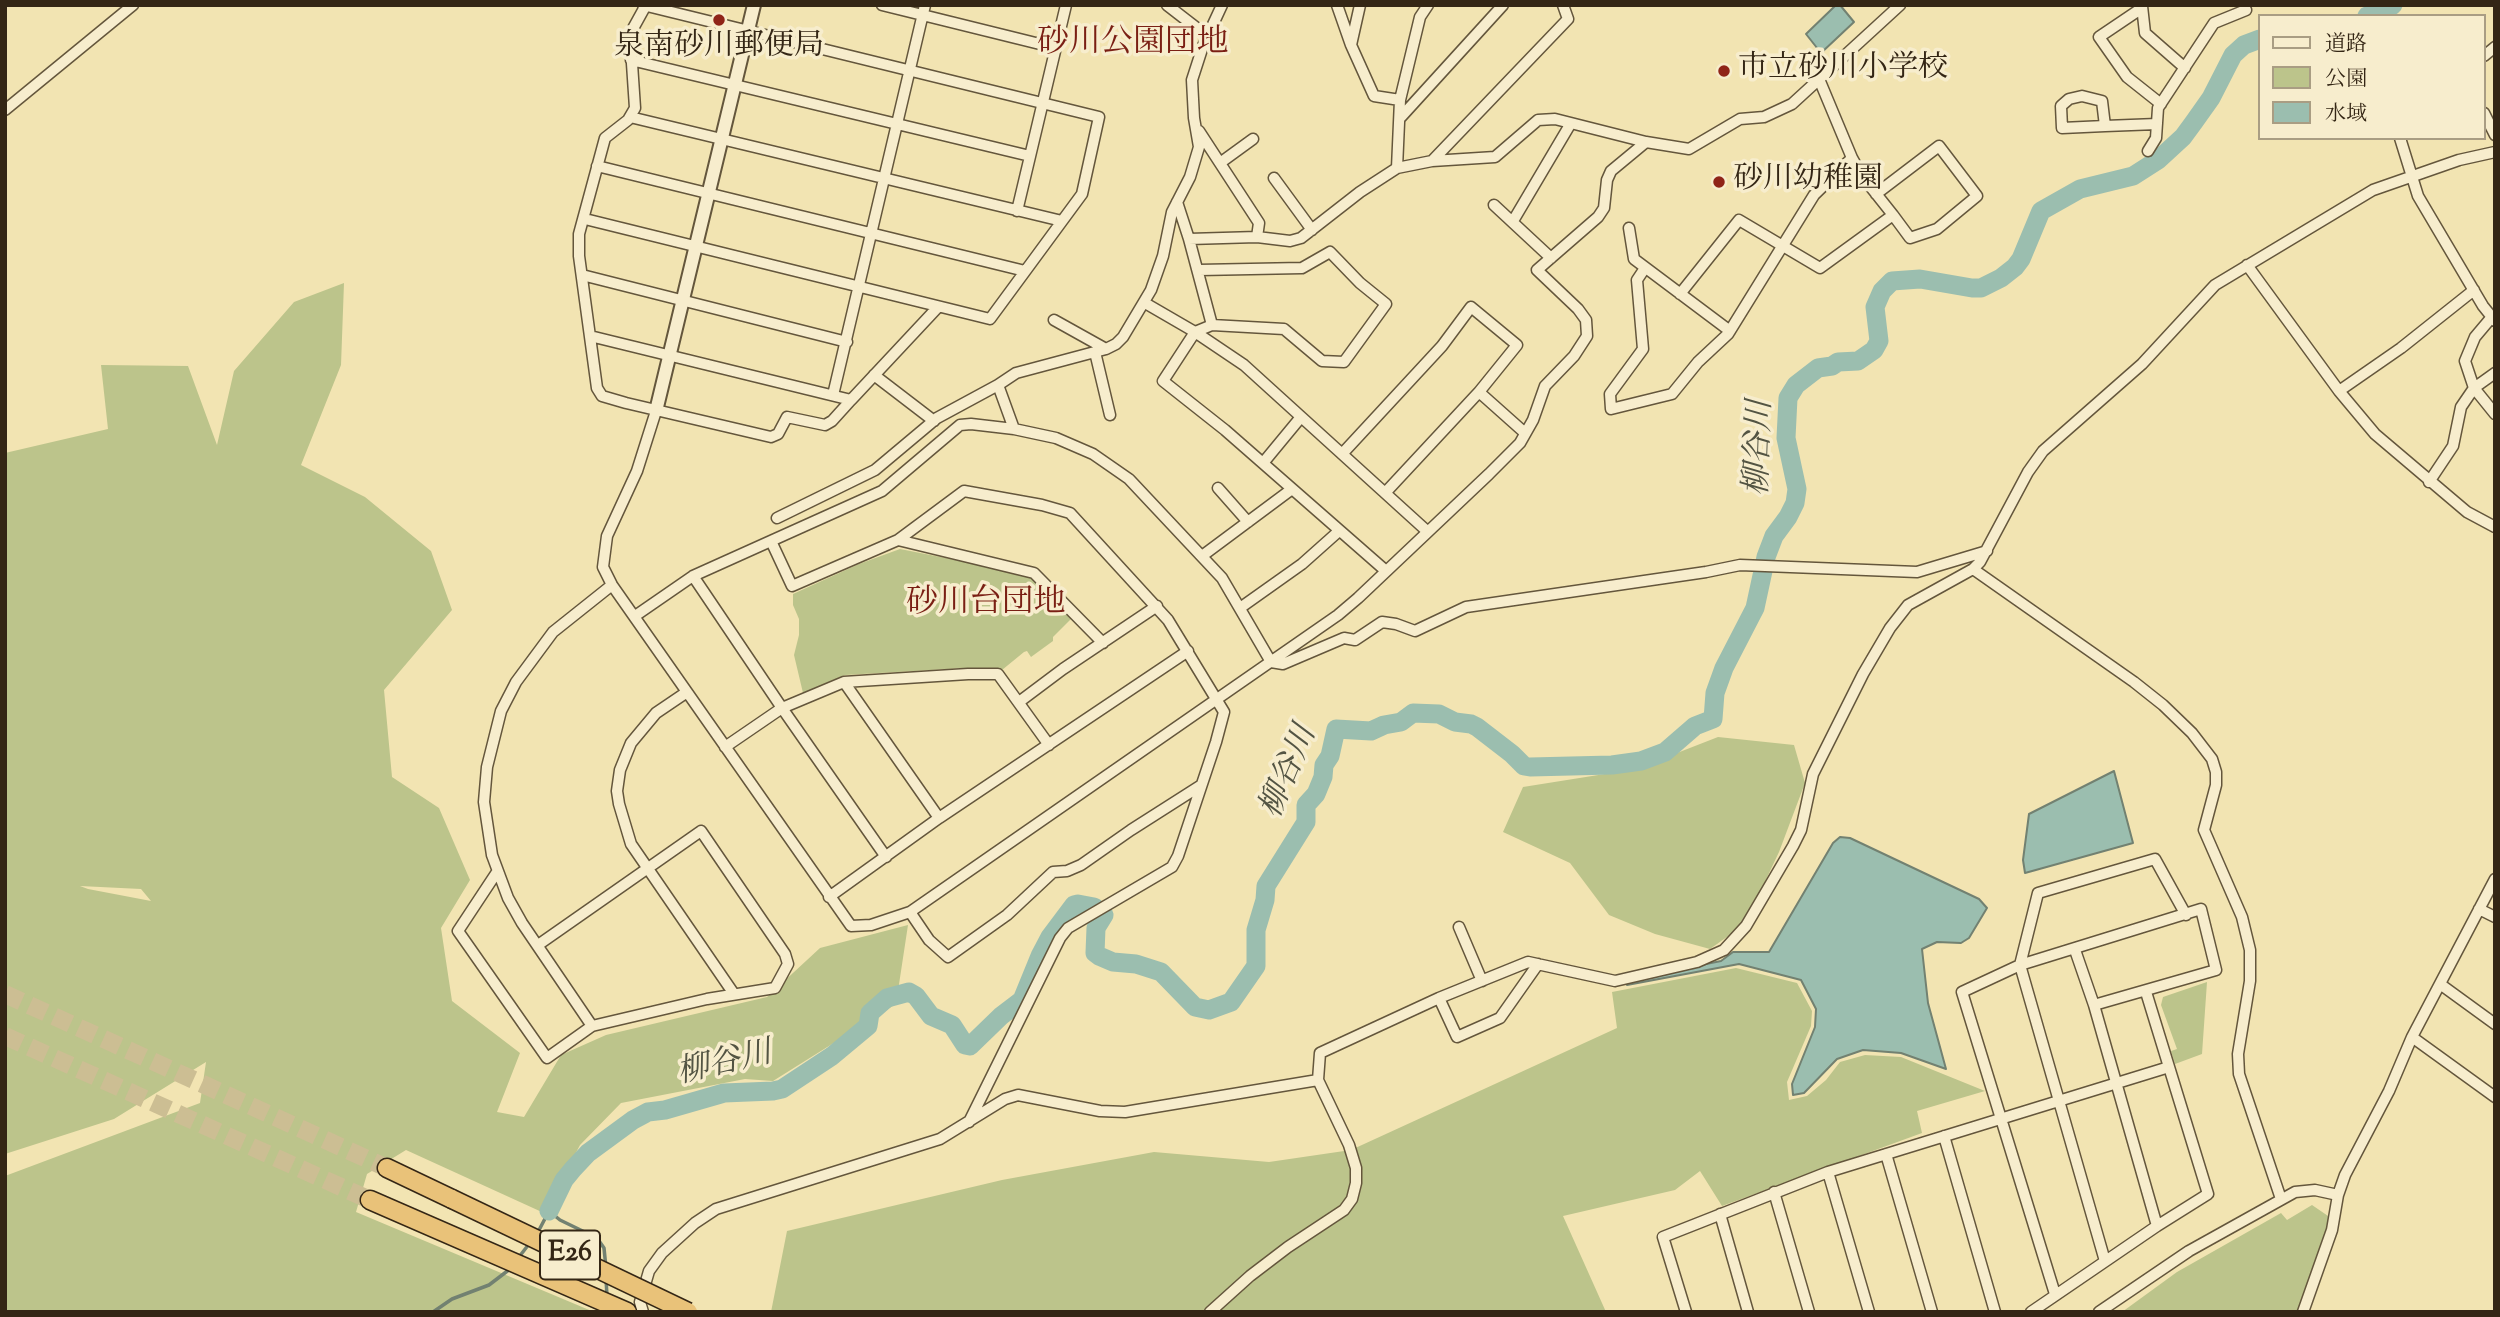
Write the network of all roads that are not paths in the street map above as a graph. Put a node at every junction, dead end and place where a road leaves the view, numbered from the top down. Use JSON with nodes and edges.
{"nodes":[{"id":1,"x":132,"y":5,"type":"edge"},
{"id":2,"x":645,"y":5,"type":"edge"},
{"id":3,"x":754,"y":5,"type":"edge"},
{"id":4,"x":883,"y":5,"type":"edge"},
{"id":5,"x":1066,"y":5,"type":"edge"},
{"id":6,"x":1167,"y":5,"type":"edge"},
{"id":7,"x":1222,"y":5,"type":"edge"},
{"id":8,"x":1337,"y":5,"type":"edge"},
{"id":9,"x":1360,"y":5,"type":"edge"},
{"id":10,"x":1428,"y":5,"type":"edge"},
{"id":11,"x":1503,"y":5,"type":"edge"},
{"id":12,"x":1563,"y":5,"type":"edge"},
{"id":13,"x":1900,"y":5,"type":"edge"},
{"id":14,"x":2142,"y":7,"type":"edge"},
{"id":15,"x":924,"y":10,"type":"edge"},
{"id":16,"x":2246,"y":10,"type":"dead end"},
{"id":17,"x":747,"y":32,"type":"junction"},
{"id":18,"x":1207,"y":36,"type":"junction"},
{"id":19,"x":1351,"y":45,"type":"junction"},
{"id":20,"x":1055,"y":48,"type":"junction"},
{"id":21,"x":631,"y":60,"type":"junction"},
{"id":22,"x":2185,"y":68,"type":"junction"},
{"id":23,"x":912,"y":70,"type":"junction"},
{"id":24,"x":1819,"y":79,"type":"junction"},
{"id":25,"x":735,"y":83,"type":"junction"},
{"id":26,"x":1400,"y":100,"type":"junction"},
{"id":27,"x":1042,"y":102,"type":"junction"},
{"id":28,"x":2161,"y":104,"type":"junction"},
{"id":29,"x":5,"y":110,"type":"edge"},
{"id":30,"x":630,"y":117,"type":"junction"},
{"id":31,"x":1401,"y":117,"type":"junction"},
{"id":32,"x":2486,"y":117,"type":"edge"},
{"id":33,"x":1572,"y":123,"type":"junction"},
{"id":34,"x":898,"y":124,"type":"junction"},
{"id":35,"x":2157,"y":124,"type":"junction"},
{"id":36,"x":2105,"y":126,"type":"junction"},
{"id":37,"x":1197,"y":128,"type":"junction"},
{"id":38,"x":2495,"y":135,"type":"edge"},
{"id":39,"x":722,"y":139,"type":"junction"},
{"id":40,"x":1254,"y":139,"type":"dead end"},
{"id":41,"x":2401,"y":140,"type":"edge"},
{"id":42,"x":1646,"y":142,"type":"junction"},
{"id":43,"x":2148,"y":151,"type":"dead end"},
{"id":44,"x":2495,"y":152,"type":"edge"},
{"id":45,"x":1030,"y":156,"type":"junction"},
{"id":46,"x":1852,"y":158,"type":"junction"},
{"id":47,"x":1432,"y":162,"type":"junction"},
{"id":48,"x":1220,"y":163,"type":"junction"},
{"id":49,"x":597,"y":166,"type":"junction"},
{"id":50,"x":1397,"y":168,"type":"junction"},
{"id":51,"x":2411,"y":176,"type":"junction"},
{"id":52,"x":1274,"y":178,"type":"dead end"},
{"id":53,"x":885,"y":180,"type":"junction"},
{"id":54,"x":708,"y":192,"type":"junction"},
{"id":55,"x":1876,"y":194,"type":"junction"},
{"id":56,"x":1177,"y":202,"type":"junction"},
{"id":57,"x":1494,"y":205,"type":"dead end"},
{"id":58,"x":1017,"y":211,"type":"junction"},
{"id":59,"x":1893,"y":215,"type":"junction"},
{"id":60,"x":584,"y":219,"type":"junction"},
{"id":61,"x":1062,"y":221,"type":"junction"},
{"id":62,"x":1513,"y":221,"type":"junction"},
{"id":63,"x":1629,"y":228,"type":"dead end"},
{"id":64,"x":1312,"y":230,"type":"junction"},
{"id":65,"x":872,"y":233,"type":"junction"},
{"id":66,"x":1257,"y":237,"type":"junction"},
{"id":67,"x":1189,"y":239,"type":"junction"},
{"id":68,"x":695,"y":246,"type":"junction"},
{"id":69,"x":1783,"y":246,"type":"junction"},
{"id":70,"x":1551,"y":258,"type":"junction"},
{"id":71,"x":2248,"y":265,"type":"junction"},
{"id":72,"x":1644,"y":268,"type":"junction"},
{"id":73,"x":1199,"y":270,"type":"junction"},
{"id":74,"x":1025,"y":271,"type":"junction"},
{"id":75,"x":582,"y":275,"type":"junction"},
{"id":76,"x":858,"y":285,"type":"junction"},
{"id":77,"x":2474,"y":290,"type":"junction"},
{"id":78,"x":1681,"y":294,"type":"junction"},
{"id":79,"x":2495,"y":299,"type":"edge"},
{"id":80,"x":682,"y":302,"type":"junction"},
{"id":81,"x":1145,"y":303,"type":"junction"},
{"id":82,"x":2483,"y":306,"type":"junction"},
{"id":83,"x":938,"y":307,"type":"junction"},
{"id":84,"x":1054,"y":320,"type":"dead end"},
{"id":85,"x":2493,"y":320,"type":"edge"},
{"id":86,"x":1212,"y":325,"type":"junction"},
{"id":87,"x":1730,"y":331,"type":"junction"},
{"id":88,"x":1195,"y":332,"type":"junction"},
{"id":89,"x":590,"y":336,"type":"junction"},
{"id":90,"x":846,"y":342,"type":"junction"},
{"id":91,"x":1106,"y":349,"type":"junction"},
{"id":92,"x":1095,"y":352,"type":"junction"},
{"id":93,"x":669,"y":355,"type":"junction"},
{"id":94,"x":2495,"y":373,"type":"edge"},
{"id":95,"x":874,"y":375,"type":"junction"},
{"id":96,"x":998,"y":385,"type":"junction"},
{"id":97,"x":2474,"y":388,"type":"junction"},
{"id":98,"x":2339,"y":391,"type":"junction"},
{"id":99,"x":1479,"y":392,"type":"junction"},
{"id":100,"x":833,"y":395,"type":"junction"},
{"id":101,"x":851,"y":400,"type":"junction"},
{"id":102,"x":656,"y":411,"type":"junction"},
{"id":103,"x":2495,"y":414,"type":"edge"},
{"id":104,"x":1110,"y":415,"type":"dead end"},
{"id":105,"x":1301,"y":417,"type":"junction"},
{"id":106,"x":934,"y":421,"type":"junction"},
{"id":107,"x":1014,"y":429,"type":"junction"},
{"id":108,"x":1525,"y":433,"type":"junction"},
{"id":109,"x":1342,"y":454,"type":"junction"},
{"id":110,"x":1263,"y":463,"type":"junction"},
{"id":111,"x":2429,"y":482,"type":"junction"},
{"id":112,"x":1218,"y":488,"type":"dead end"},
{"id":113,"x":1292,"y":489,"type":"junction"},
{"id":114,"x":1385,"y":493,"type":"junction"},
{"id":115,"x":777,"y":518,"type":"dead end"},
{"id":116,"x":1248,"y":522,"type":"junction"},
{"id":117,"x":2495,"y":527,"type":"edge"},
{"id":118,"x":1339,"y":531,"type":"junction"},
{"id":119,"x":1428,"y":532,"type":"junction"},
{"id":120,"x":898,"y":540,"type":"junction"},
{"id":121,"x":771,"y":541,"type":"junction"},
{"id":122,"x":1987,"y":551,"type":"junction"},
{"id":123,"x":1202,"y":556,"type":"junction"},
{"id":124,"x":1973,"y":569,"type":"junction"},
{"id":125,"x":1386,"y":571,"type":"junction"},
{"id":126,"x":693,"y":576,"type":"junction"},
{"id":127,"x":612,"y":585,"type":"junction"},
{"id":128,"x":1157,"y":606,"type":"junction"},
{"id":129,"x":1240,"y":608,"type":"junction"},
{"id":130,"x":635,"y":616,"type":"junction"},
{"id":131,"x":1103,"y":643,"type":"junction"},
{"id":132,"x":1188,"y":651,"type":"junction"},
{"id":133,"x":1271,"y":662,"type":"junction"},
{"id":134,"x":844,"y":682,"type":"junction"},
{"id":135,"x":687,"y":692,"type":"junction"},
{"id":136,"x":1218,"y":699,"type":"junction"},
{"id":137,"x":1019,"y":702,"type":"junction"},
{"id":138,"x":782,"y":708,"type":"junction"},
{"id":139,"x":1049,"y":745,"type":"junction"},
{"id":140,"x":725,"y":747,"type":"junction"},
{"id":141,"x":1200,"y":786,"type":"junction"},
{"id":142,"x":940,"y":818,"type":"junction"},
{"id":143,"x":886,"y":857,"type":"junction"},
{"id":144,"x":647,"y":868,"type":"junction"},
{"id":145,"x":497,"y":872,"type":"junction"},
{"id":146,"x":2495,"y":878,"type":"edge"},
{"id":147,"x":829,"y":897,"type":"junction"},
{"id":148,"x":2479,"y":909,"type":"junction"},
{"id":149,"x":910,"y":912,"type":"junction"},
{"id":150,"x":2186,"y":915,"type":"junction"},
{"id":151,"x":2495,"y":917,"type":"edge"},
{"id":152,"x":1459,"y":927,"type":"dead end"},
{"id":153,"x":538,"y":944,"type":"junction"},
{"id":154,"x":2075,"y":950,"type":"junction"},
{"id":155,"x":1538,"y":964,"type":"junction"},
{"id":156,"x":2020,"y":965,"type":"junction"},
{"id":157,"x":1482,"y":981,"type":"junction"},
{"id":158,"x":2440,"y":984,"type":"junction"},
{"id":159,"x":2146,"y":992,"type":"junction"},
{"id":160,"x":734,"y":994,"type":"junction"},
{"id":161,"x":1439,"y":998,"type":"junction"},
{"id":162,"x":2094,"y":1005,"type":"junction"},
{"id":163,"x":2495,"y":1024,"type":"edge"},
{"id":164,"x":592,"y":1026,"type":"junction"},
{"id":165,"x":2412,"y":1037,"type":"junction"},
{"id":166,"x":2169,"y":1067,"type":"junction"},
{"id":167,"x":1318,"y":1080,"type":"junction"},
{"id":168,"x":2116,"y":1084,"type":"junction"},
{"id":169,"x":2495,"y":1097,"type":"edge"},
{"id":170,"x":2059,"y":1101,"type":"junction"},
{"id":171,"x":2002,"y":1118,"type":"junction"},
{"id":172,"x":969,"y":1122,"type":"junction"},
{"id":173,"x":1944,"y":1136,"type":"junction"},
{"id":174,"x":1886,"y":1154,"type":"junction"},
{"id":175,"x":387,"y":1168,"type":"tunnel mouth"},
{"id":176,"x":1828,"y":1172,"type":"junction"},
{"id":177,"x":1774,"y":1192,"type":"junction"},
{"id":178,"x":2338,"y":1195,"type":"junction"},
{"id":179,"x":2281,"y":1199,"type":"junction"},
{"id":180,"x":370,"y":1200,"type":"tunnel mouth"},
{"id":181,"x":1720,"y":1214,"type":"junction"},
{"id":182,"x":2157,"y":1226,"type":"junction"},
{"id":183,"x":2105,"y":1261,"type":"junction"},
{"id":184,"x":2055,"y":1294,"type":"junction"},
{"id":185,"x":627,"y":1312,"type":"edge"},
{"id":186,"x":643,"y":1312,"type":"edge"},
{"id":187,"x":688,"y":1312,"type":"edge"},
{"id":188,"x":1210,"y":1312,"type":"edge"},
{"id":189,"x":1686,"y":1312,"type":"edge"},
{"id":190,"x":1748,"y":1312,"type":"edge"},
{"id":191,"x":1809,"y":1312,"type":"edge"},
{"id":192,"x":1869,"y":1312,"type":"edge"},
{"id":193,"x":1932,"y":1312,"type":"edge"},
{"id":194,"x":1995,"y":1312,"type":"edge"},
{"id":195,"x":2031,"y":1312,"type":"edge"},
{"id":196,"x":2099,"y":1312,"type":"edge"},
{"id":197,"x":2303,"y":1312,"type":"edge"}],
"edges":[{"from":1,"to":29,"type":"street"},
{"from":2,"to":17,"type":"street"},
{"from":2,"to":21,"type":"street"},
{"from":3,"to":17,"type":"street"},
{"from":4,"to":15,"type":"street"},
{"from":5,"to":20,"type":"street"},
{"from":6,"to":18,"type":"street"},
{"from":7,"to":18,"type":"street"},
{"from":8,"to":19,"type":"street"},
{"from":9,"to":19,"type":"street"},
{"from":10,"to":26,"type":"street"},
{"from":11,"to":31,"type":"street"},
{"from":12,"to":47,"type":"street"},
{"from":13,"to":24,"type":"street"},
{"from":14,"to":22,"type":"street"},
{"from":14,"to":28,"type":"street"},
{"from":15,"to":20,"type":"street"},
{"from":15,"to":23,"type":"street"},
{"from":16,"to":22,"type":"street"},
{"from":17,"to":23,"type":"street"},
{"from":17,"to":25,"type":"street"},
{"from":18,"to":37,"type":"street"},
{"from":19,"to":26,"type":"street"},
{"from":20,"to":27,"type":"street"},
{"from":21,"to":25,"type":"street"},
{"from":21,"to":30,"type":"street"},
{"from":22,"to":28,"type":"street"},
{"from":23,"to":27,"type":"street"},
{"from":23,"to":34,"type":"street"},
{"from":24,"to":42,"type":"street"},
{"from":24,"to":46,"type":"street"},
{"from":25,"to":34,"type":"street"},
{"from":25,"to":39,"type":"street"},
{"from":26,"to":31,"type":"street"},
{"from":27,"to":45,"type":"street"},
{"from":27,"to":61,"type":"street"},
{"from":28,"to":35,"type":"street"},
{"from":30,"to":39,"type":"street"},
{"from":30,"to":49,"type":"street"},
{"from":31,"to":50,"type":"street"},
{"from":32,"to":38,"type":"street"},
{"from":33,"to":42,"type":"street"},
{"from":33,"to":47,"type":"street"},
{"from":33,"to":62,"type":"street"},
{"from":34,"to":45,"type":"street"},
{"from":34,"to":53,"type":"street"},
{"from":35,"to":36,"type":"street"},
{"from":35,"to":43,"type":"street"},
{"from":36,"to":36,"type":"street"},
{"from":37,"to":48,"type":"street"},
{"from":37,"to":56,"type":"street"},
{"from":39,"to":53,"type":"street"},
{"from":39,"to":54,"type":"street"},
{"from":40,"to":48,"type":"street"},
{"from":41,"to":51,"type":"street"},
{"from":42,"to":70,"type":"street"},
{"from":44,"to":51,"type":"street"},
{"from":45,"to":58,"type":"street"},
{"from":46,"to":55,"type":"street"},
{"from":46,"to":69,"type":"street"},
{"from":47,"to":50,"type":"street"},
{"from":48,"to":66,"type":"street"},
{"from":49,"to":54,"type":"street"},
{"from":49,"to":60,"type":"street"},
{"from":50,"to":64,"type":"street"},
{"from":51,"to":71,"type":"street"},
{"from":51,"to":77,"type":"street"},
{"from":52,"to":64,"type":"street"},
{"from":53,"to":58,"type":"street"},
{"from":53,"to":65,"type":"street"},
{"from":54,"to":65,"type":"street"},
{"from":54,"to":68,"type":"street"},
{"from":55,"to":59,"type":"street"},
{"from":55,"to":59,"type":"street"},
{"from":56,"to":67,"type":"street"},
{"from":56,"to":81,"type":"street"},
{"from":57,"to":62,"type":"street"},
{"from":58,"to":61,"type":"street"},
{"from":59,"to":69,"type":"street"},
{"from":60,"to":68,"type":"street"},
{"from":60,"to":75,"type":"street"},
{"from":61,"to":74,"type":"street"},
{"from":62,"to":70,"type":"street"},
{"from":63,"to":72,"type":"street"},
{"from":64,"to":66,"type":"street"},
{"from":65,"to":74,"type":"street"},
{"from":65,"to":76,"type":"street"},
{"from":66,"to":67,"type":"street"},
{"from":67,"to":73,"type":"street"},
{"from":68,"to":76,"type":"street"},
{"from":68,"to":80,"type":"street"},
{"from":69,"to":78,"type":"street"},
{"from":69,"to":87,"type":"street"},
{"from":70,"to":108,"type":"street"},
{"from":71,"to":98,"type":"street"},
{"from":71,"to":122,"type":"street"},
{"from":72,"to":78,"type":"street"},
{"from":72,"to":87,"type":"street"},
{"from":73,"to":86,"type":"street"},
{"from":73,"to":86,"type":"street"},
{"from":74,"to":83,"type":"street"},
{"from":75,"to":80,"type":"street"},
{"from":75,"to":89,"type":"street"},
{"from":76,"to":83,"type":"street"},
{"from":76,"to":90,"type":"street"},
{"from":77,"to":82,"type":"street"},
{"from":77,"to":98,"type":"street"},
{"from":78,"to":87,"type":"street"},
{"from":79,"to":82,"type":"street"},
{"from":80,"to":90,"type":"street"},
{"from":80,"to":93,"type":"street"},
{"from":81,"to":88,"type":"street"},
{"from":81,"to":91,"type":"street"},
{"from":82,"to":85,"type":"street"},
{"from":83,"to":95,"type":"street"},
{"from":84,"to":91,"type":"street"},
{"from":85,"to":97,"type":"street"},
{"from":86,"to":88,"type":"street"},
{"from":88,"to":105,"type":"street"},
{"from":88,"to":110,"type":"street"},
{"from":89,"to":93,"type":"street"},
{"from":89,"to":102,"type":"street"},
{"from":90,"to":100,"type":"street"},
{"from":91,"to":92,"type":"street"},
{"from":92,"to":96,"type":"street"},
{"from":92,"to":104,"type":"street"},
{"from":93,"to":100,"type":"street"},
{"from":93,"to":102,"type":"street"},
{"from":94,"to":97,"type":"street"},
{"from":95,"to":101,"type":"street"},
{"from":95,"to":106,"type":"street"},
{"from":96,"to":106,"type":"street"},
{"from":96,"to":107,"type":"street"},
{"from":97,"to":103,"type":"street"},
{"from":97,"to":111,"type":"street"},
{"from":98,"to":111,"type":"street"},
{"from":99,"to":108,"type":"street"},
{"from":99,"to":109,"type":"street"},
{"from":99,"to":114,"type":"street"},
{"from":100,"to":101,"type":"street"},
{"from":101,"to":102,"type":"street"},
{"from":102,"to":127,"type":"street"},
{"from":105,"to":109,"type":"street"},
{"from":105,"to":110,"type":"street"},
{"from":106,"to":115,"type":"street"},
{"from":107,"to":121,"type":"street"},
{"from":107,"to":123,"type":"street"},
{"from":108,"to":119,"type":"street"},
{"from":109,"to":114,"type":"street"},
{"from":110,"to":113,"type":"street"},
{"from":111,"to":117,"type":"street"},
{"from":112,"to":116,"type":"street"},
{"from":113,"to":116,"type":"street"},
{"from":113,"to":118,"type":"street"},
{"from":114,"to":119,"type":"street"},
{"from":116,"to":123,"type":"street"},
{"from":118,"to":125,"type":"street"},
{"from":118,"to":129,"type":"street"},
{"from":119,"to":125,"type":"street"},
{"from":120,"to":121,"type":"street"},
{"from":120,"to":128,"type":"street"},
{"from":120,"to":131,"type":"street"},
{"from":121,"to":126,"type":"street"},
{"from":122,"to":124,"type":"street"},
{"from":122,"to":133,"type":"street"},
{"from":123,"to":129,"type":"street"},
{"from":124,"to":155,"type":"street"},
{"from":124,"to":179,"type":"street"},
{"from":125,"to":133,"type":"street"},
{"from":126,"to":130,"type":"street"},
{"from":126,"to":138,"type":"street"},
{"from":127,"to":130,"type":"street"},
{"from":127,"to":145,"type":"street"},
{"from":128,"to":131,"type":"street"},
{"from":128,"to":132,"type":"street"},
{"from":129,"to":133,"type":"street"},
{"from":130,"to":135,"type":"street"},
{"from":131,"to":137,"type":"street"},
{"from":132,"to":136,"type":"street"},
{"from":132,"to":139,"type":"street"},
{"from":133,"to":136,"type":"street"},
{"from":134,"to":137,"type":"street"},
{"from":134,"to":138,"type":"street"},
{"from":134,"to":142,"type":"street"},
{"from":135,"to":140,"type":"street"},
{"from":135,"to":144,"type":"street"},
{"from":136,"to":141,"type":"street"},
{"from":136,"to":149,"type":"street"},
{"from":137,"to":139,"type":"street"},
{"from":138,"to":140,"type":"street"},
{"from":138,"to":143,"type":"street"},
{"from":139,"to":142,"type":"street"},
{"from":140,"to":147,"type":"street"},
{"from":141,"to":149,"type":"street"},
{"from":141,"to":172,"type":"street"},
{"from":142,"to":143,"type":"street"},
{"from":143,"to":147,"type":"street"},
{"from":144,"to":153,"type":"street"},
{"from":144,"to":160,"type":"street"},
{"from":144,"to":160,"type":"street"},
{"from":145,"to":153,"type":"street"},
{"from":145,"to":164,"type":"street"},
{"from":146,"to":148,"type":"street"},
{"from":147,"to":149,"type":"street"},
{"from":148,"to":151,"type":"street"},
{"from":148,"to":158,"type":"street"},
{"from":150,"to":154,"type":"street"},
{"from":150,"to":156,"type":"street"},
{"from":150,"to":159,"type":"street"},
{"from":152,"to":157,"type":"street"},
{"from":153,"to":164,"type":"street"},
{"from":154,"to":156,"type":"street"},
{"from":154,"to":162,"type":"street"},
{"from":155,"to":157,"type":"street"},
{"from":155,"to":161,"type":"street"},
{"from":156,"to":170,"type":"street"},
{"from":156,"to":171,"type":"street"},
{"from":157,"to":161,"type":"street"},
{"from":158,"to":163,"type":"street"},
{"from":158,"to":165,"type":"street"},
{"from":159,"to":162,"type":"street"},
{"from":159,"to":166,"type":"street"},
{"from":160,"to":164,"type":"street"},
{"from":161,"to":167,"type":"street"},
{"from":162,"to":168,"type":"street"},
{"from":165,"to":169,"type":"street"},
{"from":165,"to":178,"type":"street"},
{"from":166,"to":168,"type":"street"},
{"from":166,"to":182,"type":"street"},
{"from":167,"to":172,"type":"street"},
{"from":167,"to":188,"type":"street"},
{"from":168,"to":170,"type":"street"},
{"from":168,"to":182,"type":"street"},
{"from":170,"to":171,"type":"street"},
{"from":170,"to":183,"type":"street"},
{"from":171,"to":173,"type":"street"},
{"from":171,"to":184,"type":"street"},
{"from":172,"to":186,"type":"street"},
{"from":173,"to":174,"type":"street"},
{"from":173,"to":194,"type":"street"},
{"from":174,"to":176,"type":"street"},
{"from":174,"to":193,"type":"street"},
{"from":175,"to":187,"type":"highway","number":"E26","bridge":true},
{"from":176,"to":177,"type":"street"},
{"from":176,"to":192,"type":"street"},
{"from":177,"to":181,"type":"street"},
{"from":177,"to":191,"type":"street"},
{"from":178,"to":179,"type":"street"},
{"from":178,"to":197,"type":"street"},
{"from":179,"to":196,"type":"street"},
{"from":180,"to":185,"type":"highway","number":"E26"},
{"from":181,"to":189,"type":"street"},
{"from":181,"to":190,"type":"street"},
{"from":182,"to":183,"type":"street"},
{"from":183,"to":184,"type":"street"},
{"from":184,"to":195,"type":"street"}]}
